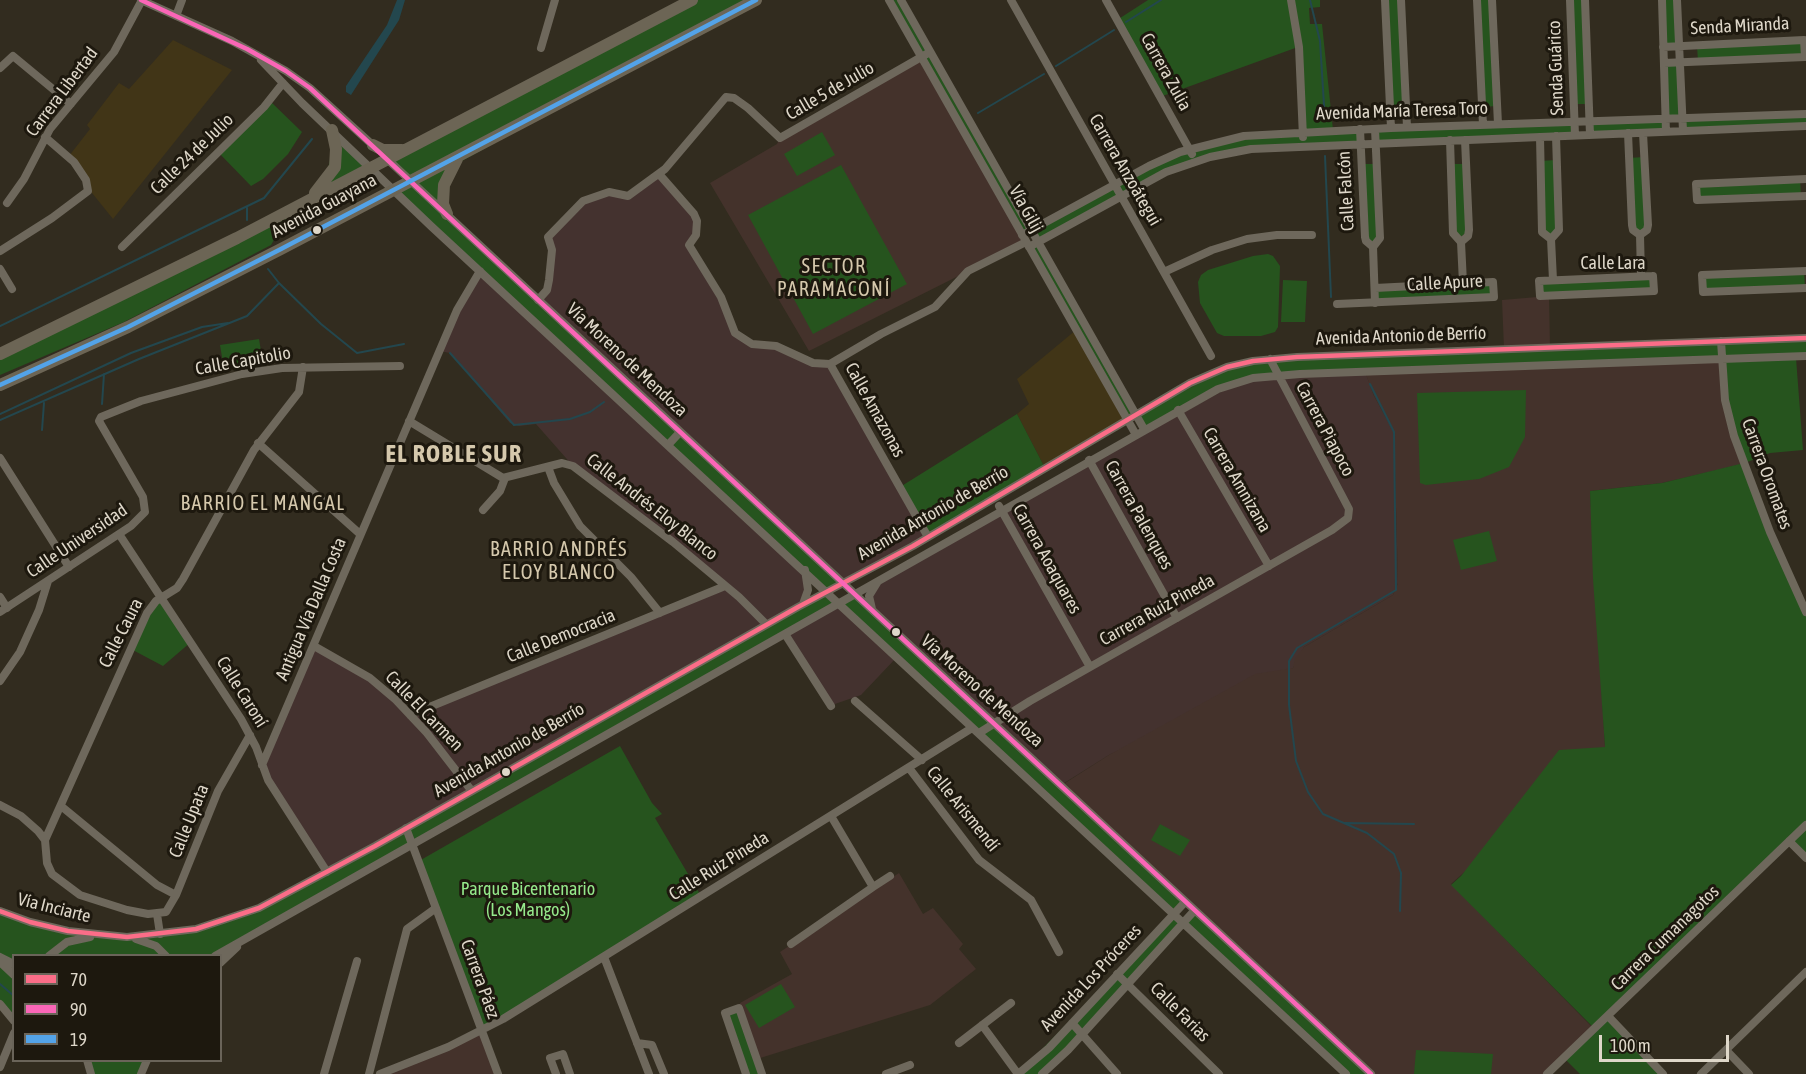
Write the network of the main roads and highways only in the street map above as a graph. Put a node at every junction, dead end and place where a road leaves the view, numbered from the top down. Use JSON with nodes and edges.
{"nodes":[{"id":1,"x":692,"y":0,"type":"edge"},
{"id":2,"x":756,"y":0,"type":"edge"},
{"id":3,"x":332,"y":130,"type":"road end"},
{"id":4,"x":373,"y":145,"type":"road end"},
{"id":5,"x":409,"y":148,"type":"junction"},
{"id":6,"x":460,"y":155,"type":"junction"},
{"id":7,"x":306,"y":202,"type":"junction"},
{"id":8,"x":447,"y":214,"type":"road end"},
{"id":9,"x":0,"y":354,"type":"edge"},
{"id":10,"x":0,"y":385,"type":"edge"}],
"edges":[{"from":1,"to":5,"type":"highway","name":"Avenida Guayana"},
{"from":2,"to":6,"type":"highway","name":"Avenida Guayana"},
{"from":3,"to":7,"type":"highway"},
{"from":4,"to":5,"type":"highway"},
{"from":5,"to":7,"type":"highway","name":"Avenida Guayana"},
{"from":6,"to":8,"type":"highway"},
{"from":6,"to":10,"type":"highway","name":"Avenida Guayana"},
{"from":7,"to":9,"type":"highway","name":"Avenida Guayana"}]}
